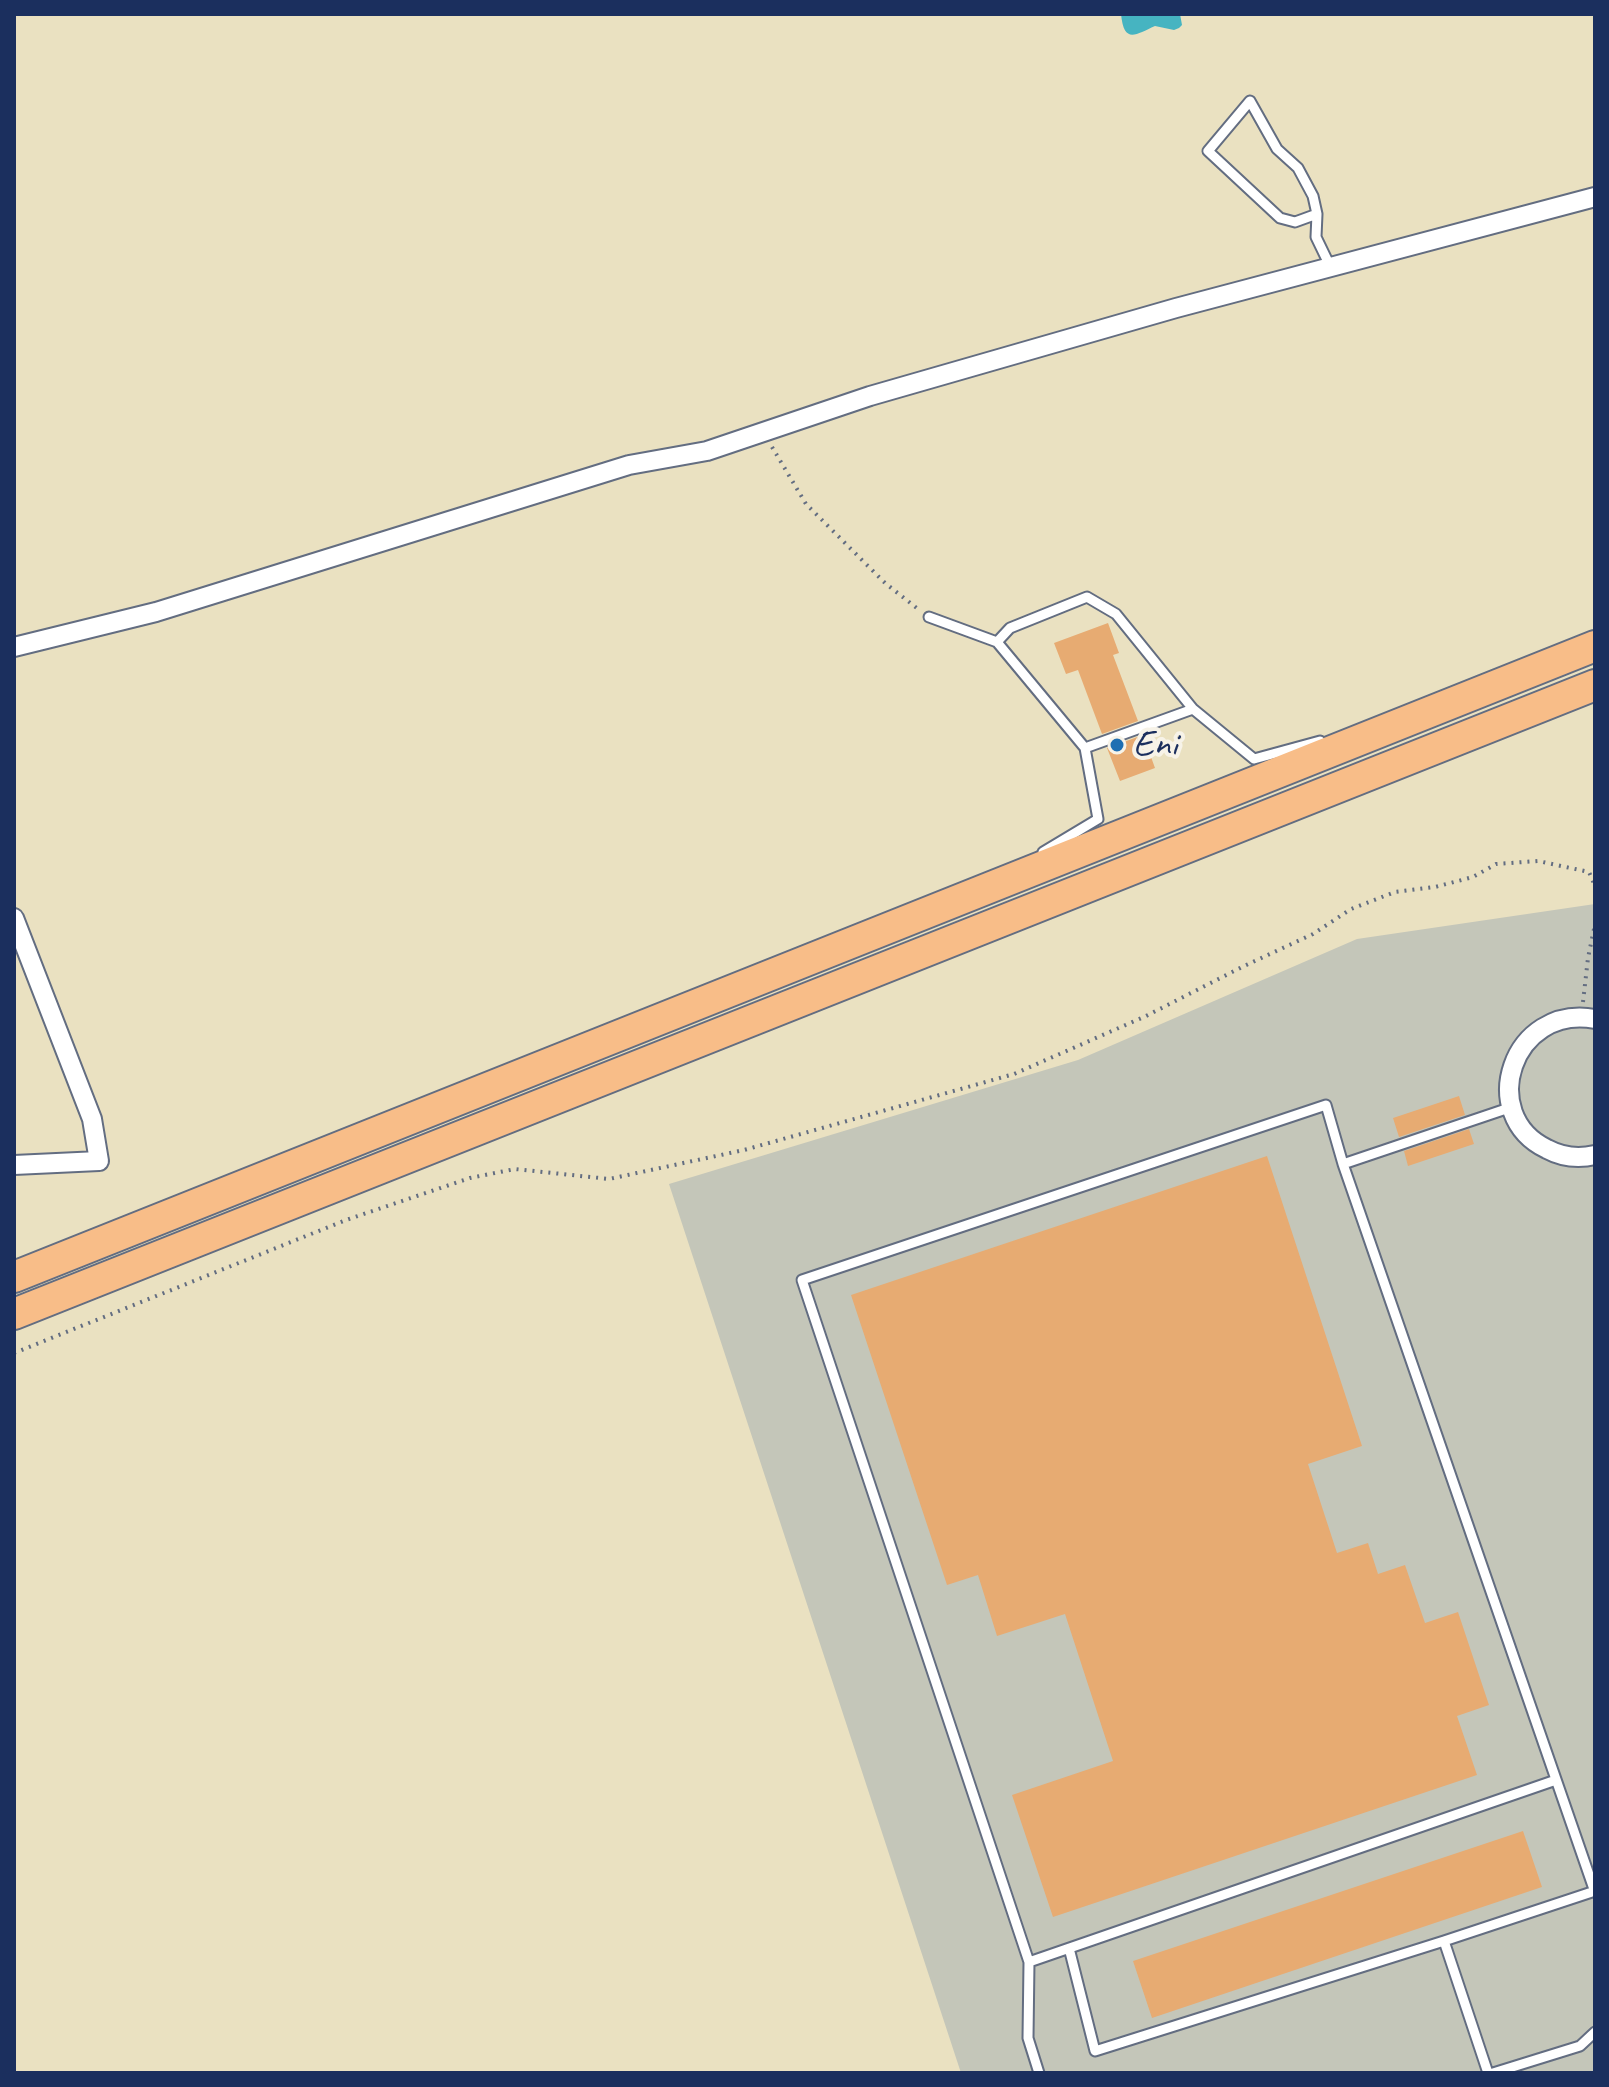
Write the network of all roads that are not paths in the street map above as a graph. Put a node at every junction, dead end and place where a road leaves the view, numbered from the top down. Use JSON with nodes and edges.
{"nodes":[{"id":1,"x":1595,"y":197,"type":"edge"},
{"id":2,"x":1317,"y":214,"type":"junction"},
{"id":3,"x":1330,"y":266,"type":"junction"},
{"id":4,"x":929,"y":617,"type":"road end"},
{"id":5,"x":997,"y":642,"type":"junction"},
{"id":6,"x":1595,"y":646,"type":"edge"},
{"id":7,"x":14,"y":647,"type":"edge"},
{"id":8,"x":1595,"y":685,"type":"edge"},
{"id":9,"x":1439,"y":708,"type":"junction"},
{"id":10,"x":1193,"y":709,"type":"junction"},
{"id":11,"x":1354,"y":732,"type":"dead end"},
{"id":12,"x":1325,"y":739,"type":"dead end"},
{"id":13,"x":1085,"y":748,"type":"junction"},
{"id":14,"x":976,"y":893,"type":"junction"},
{"id":15,"x":14,"y":918,"type":"edge"},
{"id":16,"x":1588,"y":1018,"type":"edge"},
{"id":17,"x":1512,"y":1107,"type":"junction"},
{"id":18,"x":1595,"y":1155,"type":"edge"},
{"id":19,"x":1343,"y":1164,"type":"junction"},
{"id":20,"x":14,"y":1165,"type":"edge"},
{"id":21,"x":14,"y":1277,"type":"edge"},
{"id":22,"x":14,"y":1314,"type":"edge"},
{"id":23,"x":1556,"y":1780,"type":"junction"},
{"id":24,"x":1595,"y":1891,"type":"edge"},
{"id":25,"x":1444,"y":1941,"type":"junction"},
{"id":26,"x":1069,"y":1948,"type":"junction"},
{"id":27,"x":1029,"y":1962,"type":"junction"},
{"id":28,"x":1595,"y":2032,"type":"edge"},
{"id":29,"x":1039,"y":2073,"type":"edge"},
{"id":30,"x":1490,"y":2073,"type":"edge"}],
"edges":[{"from":1,"to":3,"type":"street"},
{"from":2,"to":2,"type":"lane"},
{"from":2,"to":3,"type":"lane"},
{"from":3,"to":7,"type":"street"},
{"from":4,"to":5,"type":"lane"},
{"from":5,"to":10,"type":"lane"},
{"from":5,"to":13,"type":"lane"},
{"from":6,"to":9,"type":"highway"},
{"from":8,"to":22,"type":"highway"},
{"from":9,"to":11,"type":"lane"},
{"from":9,"to":14,"type":"highway"},
{"from":10,"to":12,"type":"lane"},
{"from":10,"to":13,"type":"lane"},
{"from":13,"to":14,"type":"lane"},
{"from":14,"to":21,"type":"highway"},
{"from":15,"to":20,"type":"street"},
{"from":16,"to":17,"type":"street"},
{"from":17,"to":18,"type":"street"},
{"from":17,"to":19,"type":"lane"},
{"from":19,"to":23,"type":"lane"},
{"from":19,"to":27,"type":"lane"},
{"from":23,"to":24,"type":"lane"},
{"from":23,"to":26,"type":"lane"},
{"from":24,"to":25,"type":"lane"},
{"from":25,"to":26,"type":"lane"},
{"from":25,"to":30,"type":"lane"},
{"from":26,"to":27,"type":"lane"},
{"from":27,"to":29,"type":"lane"},
{"from":28,"to":30,"type":"lane"}]}
